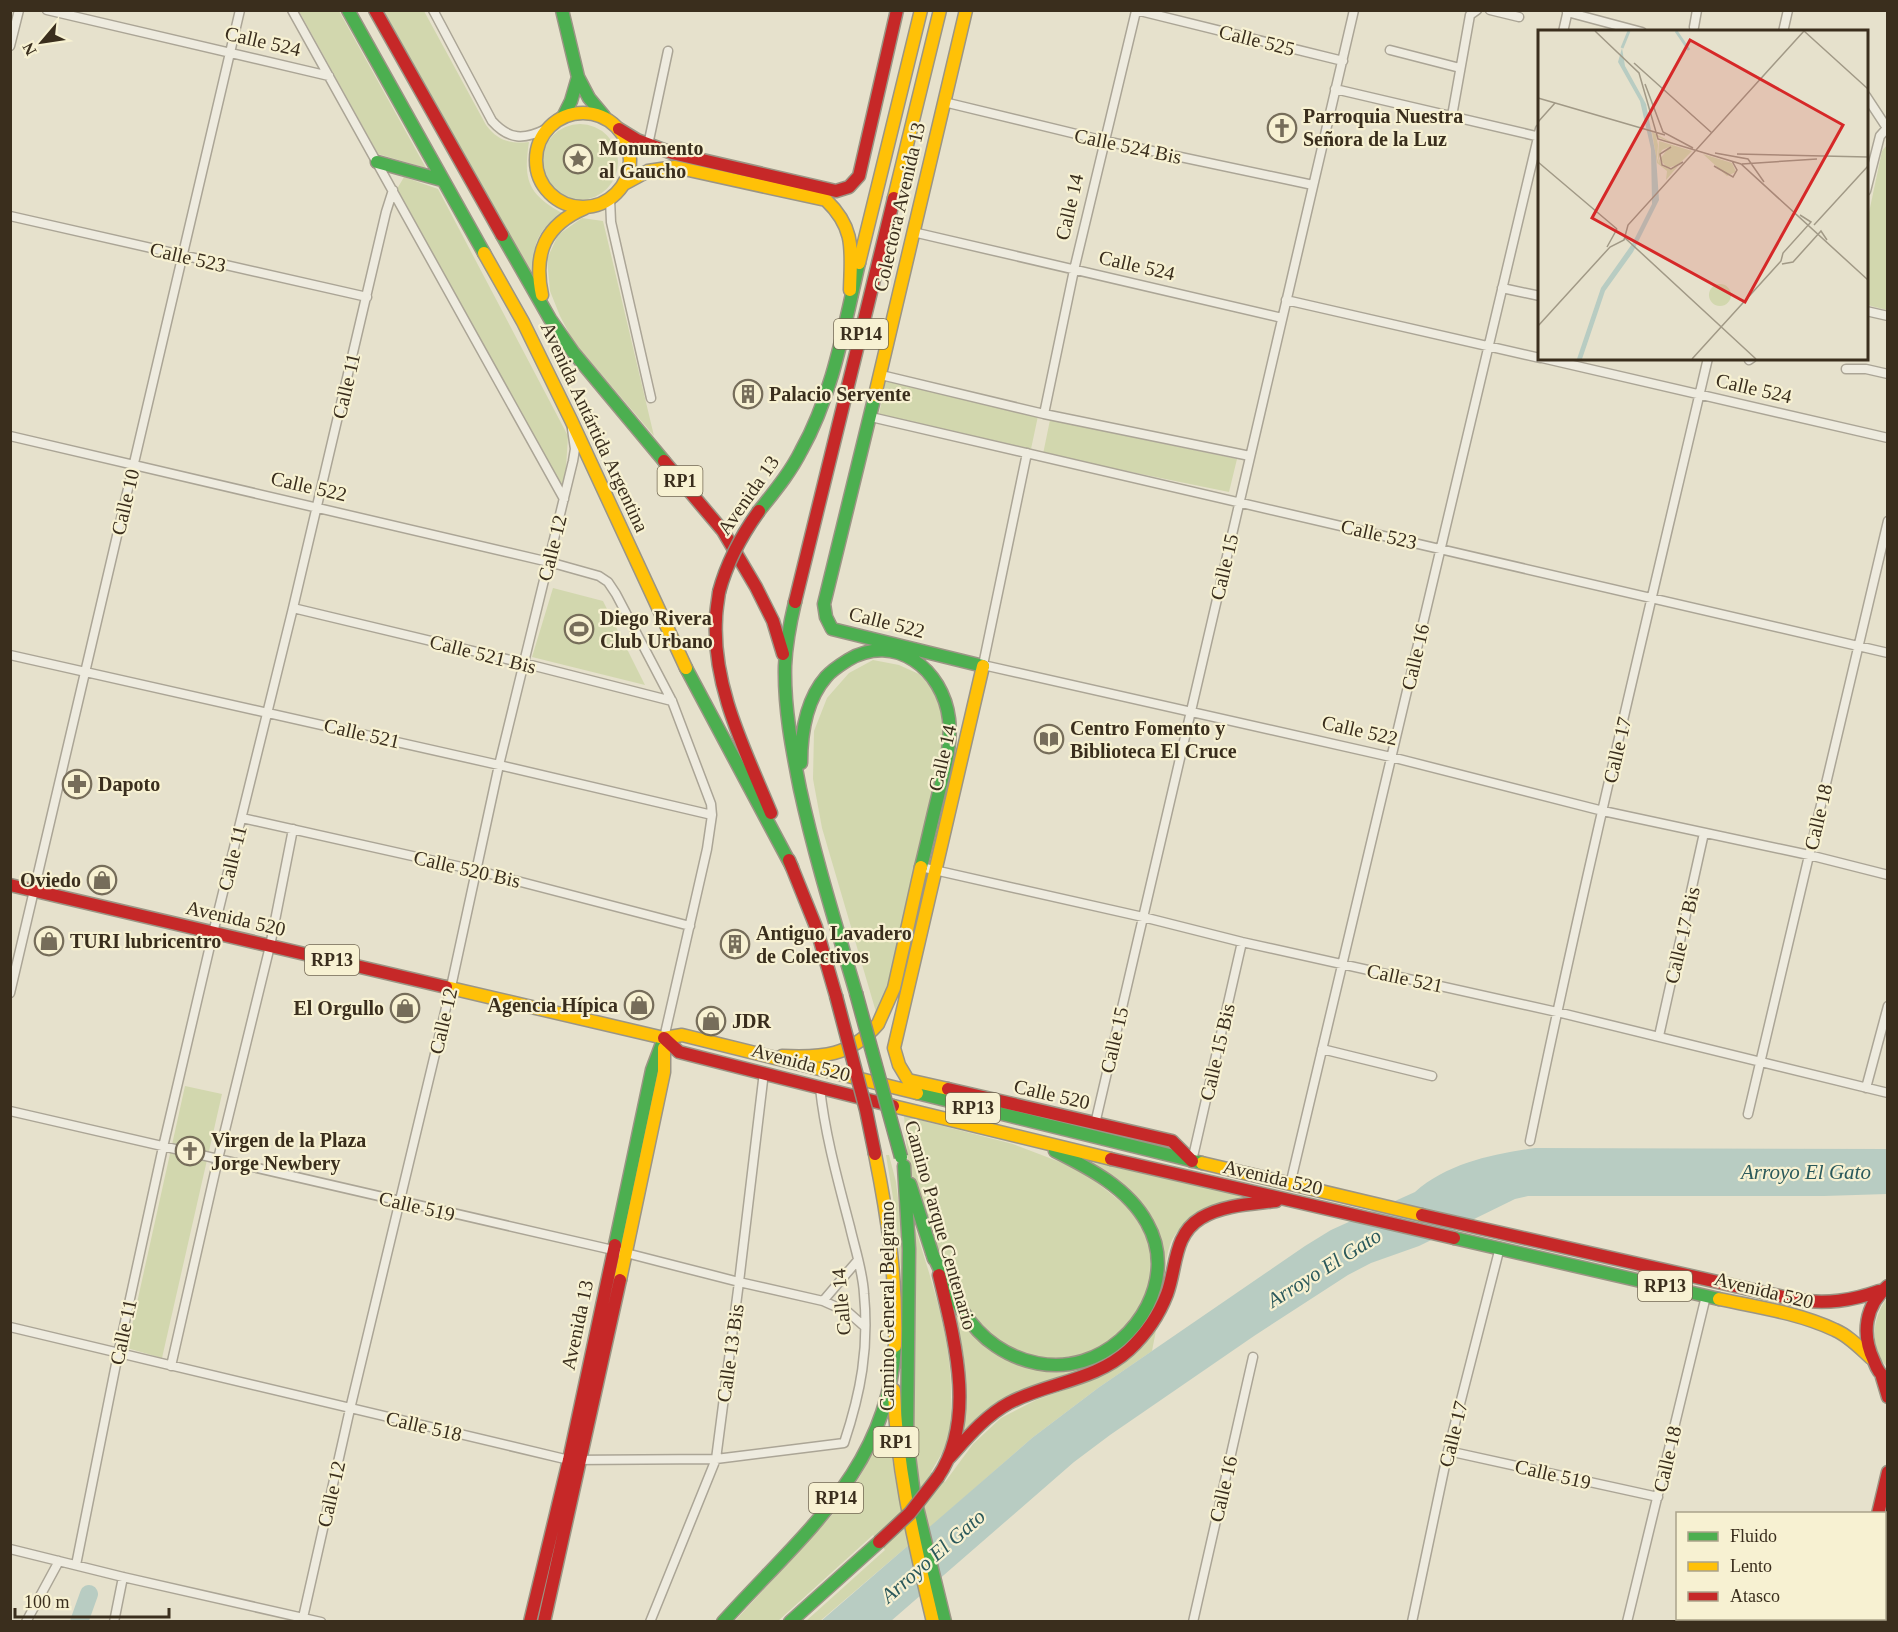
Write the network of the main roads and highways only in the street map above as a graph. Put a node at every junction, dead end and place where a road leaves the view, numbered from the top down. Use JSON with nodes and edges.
{"nodes":[{"id":1,"x":348,"y":10,"type":"edge"},
{"id":2,"x":375,"y":10,"type":"edge"},
{"id":3,"x":562,"y":10,"type":"edge"},
{"id":4,"x":897,"y":10,"type":"edge"},
{"id":5,"x":921,"y":10,"type":"edge"},
{"id":6,"x":940,"y":10,"type":"edge"},
{"id":7,"x":966,"y":10,"type":"edge"},
{"id":8,"x":578,"y":77,"type":"junction"},
{"id":9,"x":563,"y":117,"type":"junction"},
{"id":10,"x":607,"y":119,"type":"junction"},
{"id":11,"x":619,"y":129,"type":"junction"},
{"id":12,"x":377,"y":162,"type":"road end"},
{"id":13,"x":442,"y":180,"type":"junction"},
{"id":14,"x":624,"y":184,"type":"junction"},
{"id":15,"x":585,"y":208,"type":"junction"},
{"id":16,"x":850,"y":309,"type":"junction"},
{"id":17,"x":550,"y":319,"type":"junction"},
{"id":18,"x":827,"y":622,"type":"joint"},
{"id":19,"x":784,"y":658,"type":"junction"},
{"id":20,"x":983,"y":665,"type":"joint"},
{"id":21,"x":799,"y":782,"type":"junction"},
{"id":22,"x":792,"y":867,"type":"junction"},
{"id":23,"x":10,"y":885,"type":"edge"},
{"id":24,"x":663,"y":1038,"type":"junction"},
{"id":25,"x":754,"y":1054,"type":"junction"},
{"id":26,"x":900,"y":1070,"type":"joint"},
{"id":27,"x":1032,"y":1141,"type":"junction"},
{"id":28,"x":903,"y":1161,"type":"junction"},
{"id":29,"x":1192,"y":1161,"type":"junction"},
{"id":30,"x":1288,"y":1200,"type":"junction"},
{"id":31,"x":932,"y":1252,"type":"junction"},
{"id":32,"x":1883,"y":1289,"type":"edge"},
{"id":33,"x":895,"y":1344,"type":"junction"},
{"id":34,"x":1871,"y":1358,"type":"junction"},
{"id":35,"x":1885,"y":1379,"type":"edge"},
{"id":36,"x":1887,"y":1397,"type":"edge"},
{"id":37,"x":949,"y":1458,"type":"junction"},
{"id":38,"x":575,"y":1460,"type":"junction"},
{"id":39,"x":1887,"y":1472,"type":"edge"},
{"id":40,"x":1878,"y":1512,"type":"edge"},
{"id":41,"x":917,"y":1534,"type":"junction"},
{"id":42,"x":932,"y":1617,"type":"edge"},
{"id":43,"x":530,"y":1622,"type":"edge"},
{"id":44,"x":544,"y":1622,"type":"edge"},
{"id":45,"x":723,"y":1622,"type":"edge"},
{"id":46,"x":790,"y":1622,"type":"edge"},
{"id":47,"x":945,"y":1622,"type":"edge"}],
"edges":[{"from":1,"to":13,"type":"main road","name":"Avenida Antártida Argentina"},
{"from":2,"to":17,"type":"main road","name":"Avenida Antártida Argentina"},
{"from":3,"to":8,"type":"main road","number":"RP1"},
{"from":4,"to":11,"type":"main road"},
{"from":5,"to":16,"type":"main road","name":"Avenida 13","number":"RP14"},
{"from":6,"to":19,"type":"main road","number":"RP14"},
{"from":7,"to":18,"type":"main road","name":"Colectora Avenida 13"},
{"from":8,"to":9,"type":"main road"},
{"from":8,"to":10,"type":"main road","number":"RP1"},
{"from":9,"to":10,"type":"main road","number":"RP1"},
{"from":9,"to":15,"type":"main road","number":"RP1"},
{"from":10,"to":11,"type":"main road","number":"RP1"},
{"from":11,"to":14,"type":"main road","number":"RP1"},
{"from":12,"to":13,"type":"main road"},
{"from":13,"to":22,"type":"main road","name":"Avenida Antártida Argentina"},
{"from":14,"to":15,"type":"main road","number":"RP1"},
{"from":14,"to":16,"type":"main road","number":"RP1"},
{"from":15,"to":17,"type":"main road"},
{"from":16,"to":22,"type":"main road","name":"Avenida 13","number":"RP1","bridge":true},
{"from":17,"to":19,"type":"main road","name":"Avenida Antártida Argentina","number":"RP1"},
{"from":18,"to":20,"type":"main road","name":"Calle 522"},
{"from":19,"to":21,"type":"main road","number":"RP1"},
{"from":20,"to":26,"type":"main road","name":"Calle 14"},
{"from":21,"to":25,"type":"main road"},
{"from":21,"to":28,"type":"main road","name":"Camino Parque Centenario","number":"RP1","bridge":true},
{"from":22,"to":33,"type":"main road","name":"Avenida 13","number":"RP1","bridge":true},
{"from":23,"to":24,"type":"main road","name":"Avenida 520","number":"RP13"},
{"from":24,"to":25,"type":"main road","name":"Avenida 520","number":"RP13"},
{"from":24,"to":27,"type":"main road","name":"Avenida 520","number":"RP13"},
{"from":24,"to":38,"type":"main road","name":"Avenida 13"},
{"from":24,"to":38,"type":"main road","name":"Avenida 13"},
{"from":25,"to":29,"type":"main road","name":"Avenida 520","number":"RP13"},
{"from":26,"to":29,"type":"main road","name":"Calle 520"},
{"from":27,"to":30,"type":"main road","name":"Avenida 520","number":"RP13"},
{"from":27,"to":31,"type":"main road"},
{"from":28,"to":31,"type":"main road","name":"Camino Parque Centenario"},
{"from":28,"to":41,"type":"main road","name":"Camino General Belgrano","number":"RP1"},
{"from":29,"to":32,"type":"main road","name":"Avenida 520","number":"RP13"},
{"from":30,"to":34,"type":"main road","name":"Avenida 520","number":"RP13"},
{"from":30,"to":37,"type":"main road"},
{"from":31,"to":37,"type":"main road","name":"Camino Parque Centenario"},
{"from":32,"to":34,"type":"main road","number":"RP13"},
{"from":33,"to":41,"type":"main road","name":"Camino General Belgrano","number":"RP1"},
{"from":33,"to":45,"type":"main road","number":"RP14"},
{"from":34,"to":35,"type":"main road","number":"RP13"},
{"from":35,"to":36,"type":"main road"},
{"from":37,"to":46,"type":"main road","name":"Camino Parque Centenario","bridge":true},
{"from":38,"to":43,"type":"main road","name":"Avenida 13"},
{"from":38,"to":44,"type":"main road","name":"Avenida 13"},
{"from":39,"to":40,"type":"main road"},
{"from":41,"to":42,"type":"main road","name":"Camino General Belgrano","number":"RP1"},
{"from":41,"to":47,"type":"main road","name":"Camino General Belgrano","number":"RP1"}]}
